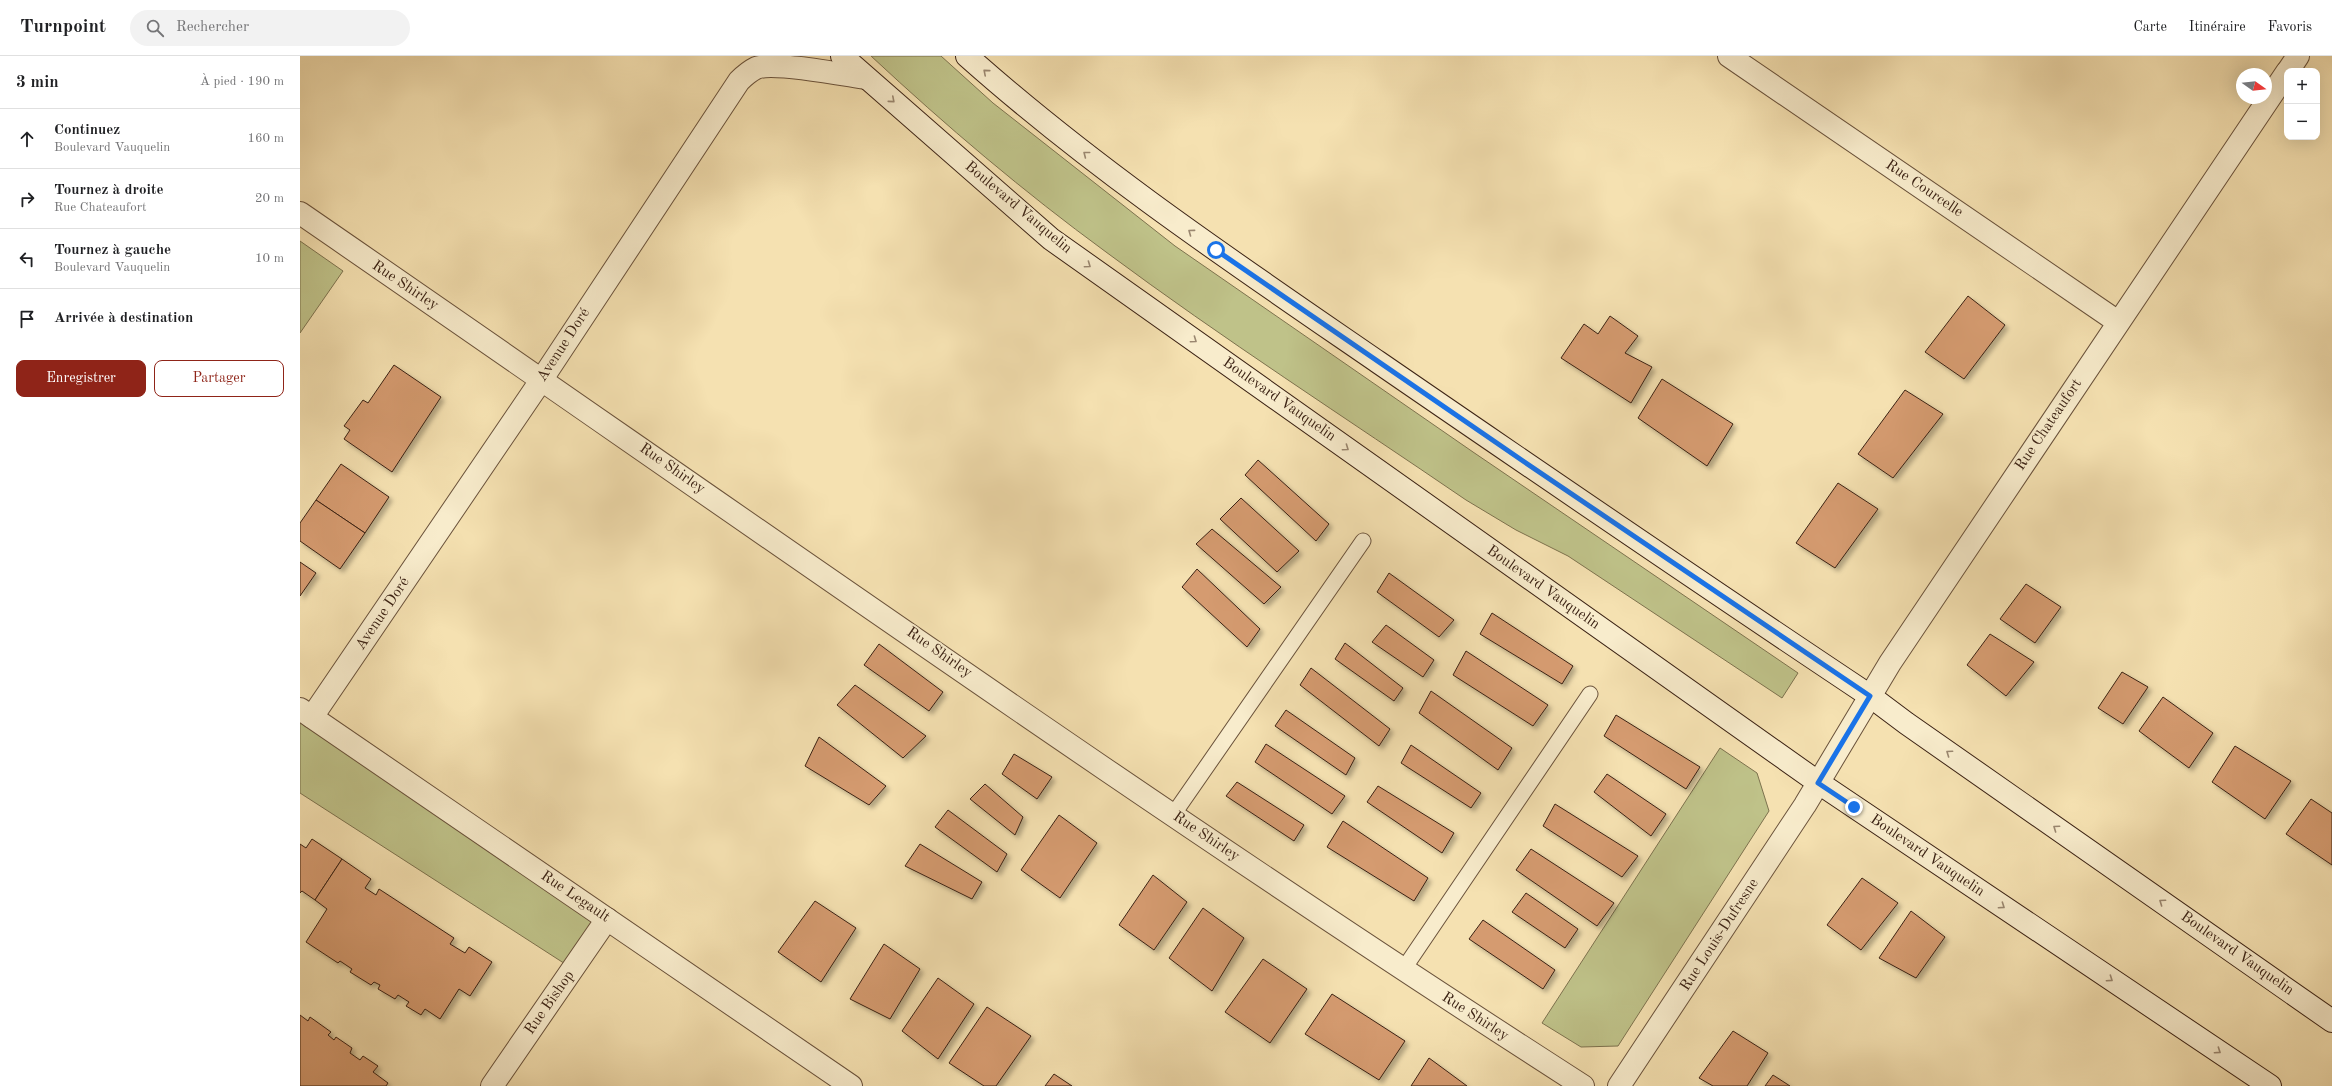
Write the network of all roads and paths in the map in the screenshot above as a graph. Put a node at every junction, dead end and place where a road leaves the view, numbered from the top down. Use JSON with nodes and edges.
{"nodes":[{"id":1,"x":842,"y":56,"type":"edge"},
{"id":2,"x":967,"y":56,"type":"edge"},
{"id":3,"x":1729,"y":56,"type":"edge"},
{"id":4,"x":2298,"y":56,"type":"edge"},
{"id":5,"x":2290,"y":68,"type":"edge"},
{"id":6,"x":2284,"y":76,"type":"edge"},
{"id":7,"x":866,"y":78,"type":"junction"},
{"id":8,"x":300,"y":213,"type":"edge"},
{"id":9,"x":2118,"y":322,"type":"junction"},
{"id":10,"x":542,"y":379,"type":"junction"},
{"id":11,"x":1363,"y":541,"type":"dead end"},
{"id":12,"x":1590,"y":694,"type":"dead end"},
{"id":13,"x":1870,"y":696,"type":"junction"},
{"id":14,"x":306,"y":713,"type":"edge"},
{"id":15,"x":1818,"y":783,"type":"junction"},
{"id":16,"x":1173,"y":815,"type":"junction"},
{"id":17,"x":607,"y":919,"type":"junction"},
{"id":18,"x":1403,"y":970,"type":"junction"},
{"id":19,"x":2332,"y":1021,"type":"edge"},
{"id":20,"x":492,"y":1086,"type":"edge"},
{"id":21,"x":851,"y":1086,"type":"edge"},
{"id":22,"x":1583,"y":1086,"type":"edge"},
{"id":23,"x":1620,"y":1086,"type":"edge"},
{"id":24,"x":2270,"y":1086,"type":"edge"}],
"edges":[{"from":1,"to":7,"type":"street","name":"Boulevard Vauquelin"},
{"from":13,"to":2,"type":"street","name":"Boulevard Vauquelin","one_way":true},
{"from":3,"to":9,"type":"street","name":"Rue Courcelle"},
{"from":4,"to":5,"type":"street","name":"Rue Chateaufort"},
{"from":6,"to":9,"type":"street","name":"Rue Chateaufort"},
{"from":7,"to":10,"type":"street","name":"Avenue Doré"},
{"from":7,"to":15,"type":"street","name":"Boulevard Vauquelin","one_way":true},
{"from":8,"to":10,"type":"street","name":"Rue Shirley"},
{"from":9,"to":13,"type":"street","name":"Rue Chateaufort"},
{"from":10,"to":14,"type":"street","name":"Avenue Doré"},
{"from":10,"to":16,"type":"street","name":"Rue Shirley"},
{"from":11,"to":16,"type":"lane"},
{"from":12,"to":18,"type":"lane"},
{"from":13,"to":15,"type":"street","name":"Rue Chateaufort"},
{"from":19,"to":13,"type":"street","name":"Boulevard Vauquelin","one_way":true},
{"from":14,"to":17,"type":"street","name":"Rue Legault"},
{"from":15,"to":23,"type":"street","name":"Rue Louis-Dufresne"},
{"from":15,"to":24,"type":"street","name":"Boulevard Vauquelin","one_way":true},
{"from":16,"to":18,"type":"street","name":"Rue Shirley"},
{"from":17,"to":20,"type":"street","name":"Rue Bishop"},
{"from":17,"to":21,"type":"street","name":"Rue Legault"},
{"from":18,"to":22,"type":"street","name":"Rue Shirley"}]}
